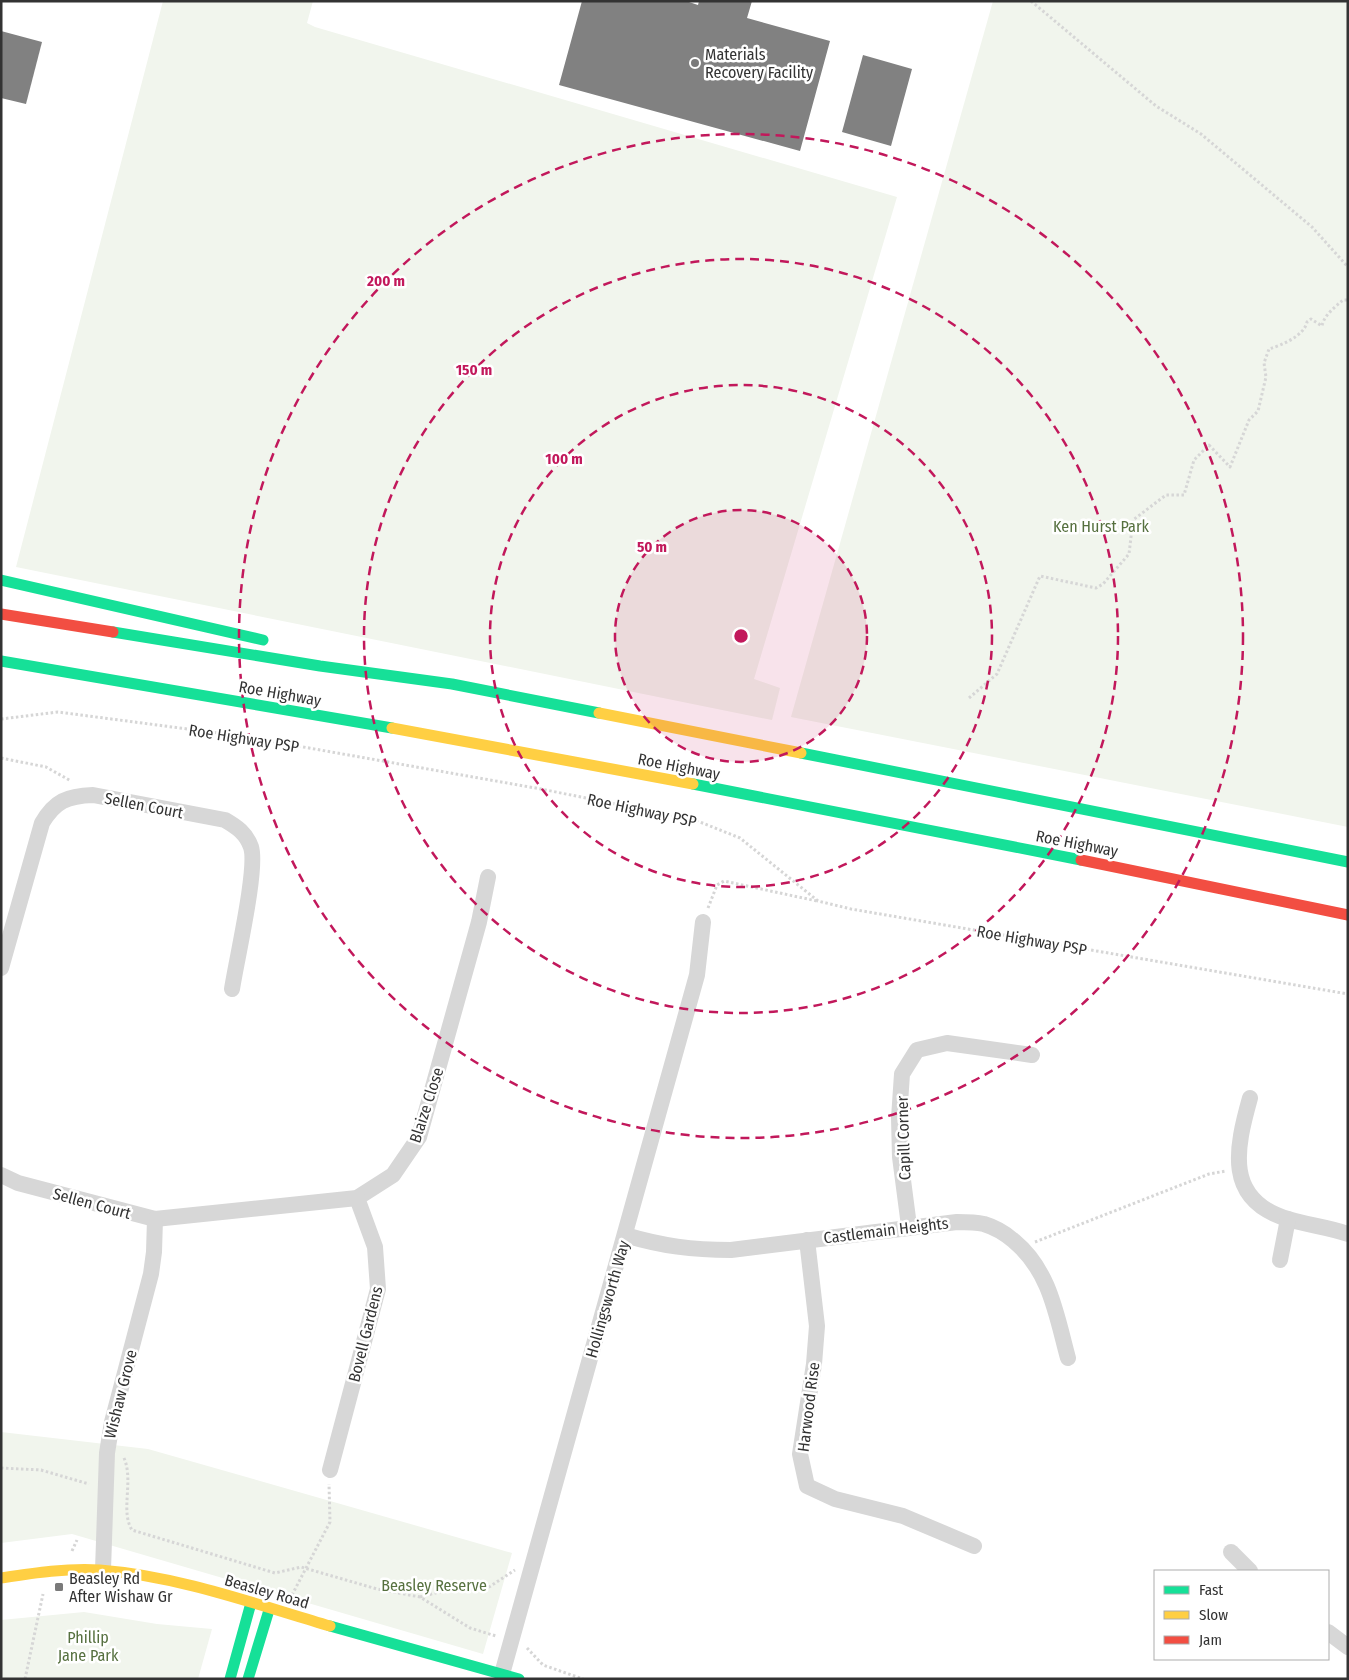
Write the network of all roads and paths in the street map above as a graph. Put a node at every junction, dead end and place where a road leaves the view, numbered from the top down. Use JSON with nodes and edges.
{"nodes":[{"id":1,"x":1031,"y":1,"type":"edge"},
{"id":2,"x":1348,"y":266,"type":"edge"},
{"id":3,"x":1348,"y":300,"type":"edge"},
{"id":4,"x":1,"y":580,"type":"edge"},
{"id":5,"x":1,"y":614,"type":"edge"},
{"id":6,"x":279,"y":644,"type":"dead end"},
{"id":7,"x":327,"y":655,"type":"dead end"},
{"id":8,"x":1,"y":661,"type":"edge"},
{"id":9,"x":1,"y":673,"type":"edge"},
{"id":10,"x":452,"y":684,"type":"junction"},
{"id":11,"x":146,"y":685,"type":"junction"},
{"id":12,"x":969,"y":698,"type":"dead end"},
{"id":13,"x":1,"y":719,"type":"edge"},
{"id":14,"x":1,"y":758,"type":"edge"},
{"id":15,"x":78,"y":796,"type":"junction"},
{"id":16,"x":1348,"y":862,"type":"edge"},
{"id":17,"x":488,"y":878,"type":"dead end"},
{"id":18,"x":818,"y":901,"type":"junction"},
{"id":19,"x":1348,"y":915,"type":"edge"},
{"id":20,"x":703,"y":922,"type":"joint"},
{"id":21,"x":1,"y":968,"type":"edge"},
{"id":22,"x":232,"y":989,"type":"dead end"},
{"id":23,"x":1348,"y":994,"type":"edge"},
{"id":24,"x":1032,"y":1055,"type":"dead end"},
{"id":25,"x":1250,"y":1098,"type":"dead end"},
{"id":26,"x":1239,"y":1169,"type":"junction"},
{"id":27,"x":1,"y":1175,"type":"edge"},
{"id":28,"x":357,"y":1198,"type":"junction"},
{"id":29,"x":154,"y":1219,"type":"junction"},
{"id":30,"x":1288,"y":1219,"type":"junction"},
{"id":31,"x":909,"y":1226,"type":"junction"},
{"id":32,"x":1348,"y":1234,"type":"edge"},
{"id":33,"x":624,"y":1235,"type":"junction"},
{"id":34,"x":807,"y":1240,"type":"junction"},
{"id":35,"x":1026,"y":1251,"type":"junction"},
{"id":36,"x":1280,"y":1260,"type":"dead end"},
{"id":37,"x":1068,"y":1358,"type":"dead end"},
{"id":38,"x":107,"y":1453,"type":"junction"},
{"id":39,"x":1,"y":1468,"type":"edge"},
{"id":40,"x":330,"y":1470,"type":"joint"},
{"id":41,"x":89,"y":1484,"type":"dead end"},
{"id":42,"x":974,"y":1546,"type":"dead end"},
{"id":43,"x":1231,"y":1552,"type":"dead end"},
{"id":44,"x":305,"y":1568,"type":"junction"},
{"id":45,"x":532,"y":1569,"type":"junction"},
{"id":46,"x":103,"y":1570,"type":"junction"},
{"id":47,"x":1249,"y":1570,"type":"edge"},
{"id":48,"x":1,"y":1578,"type":"edge"},
{"id":49,"x":44,"y":1594,"type":"dead end"},
{"id":50,"x":420,"y":1597,"type":"junction"},
{"id":51,"x":251,"y":1604,"type":"junction"},
{"id":52,"x":269,"y":1610,"type":"junction"},
{"id":53,"x":290,"y":1615,"type":"junction"},
{"id":54,"x":1329,"y":1633,"type":"edge"},
{"id":55,"x":499,"y":1636,"type":"dead end"},
{"id":56,"x":522,"y":1645,"type":"dead end"},
{"id":57,"x":1348,"y":1647,"type":"edge"},
{"id":58,"x":502,"y":1674,"type":"junction"},
{"id":59,"x":24,"y":1679,"type":"edge"},
{"id":60,"x":230,"y":1679,"type":"edge"},
{"id":61,"x":248,"y":1679,"type":"edge"},
{"id":62,"x":519,"y":1679,"type":"edge"},
{"id":63,"x":583,"y":1679,"type":"edge"}],
"edges":[{"from":1,"to":2,"type":"path"},
{"from":3,"to":12,"type":"path"},
{"from":4,"to":6,"type":"main road"},
{"from":5,"to":10,"type":"main road","name":"Roe Highway"},
{"from":7,"to":10,"type":"main road"},
{"from":8,"to":11,"type":"main road","name":"Roe Highway"},
{"from":9,"to":11,"type":"main road"},
{"from":10,"to":16,"type":"main road","name":"Roe Highway"},
{"from":11,"to":19,"type":"main road","name":"Roe Highway"},
{"from":13,"to":18,"type":"path","name":"Roe Highway PSP"},
{"from":14,"to":15,"type":"path"},
{"from":15,"to":21,"type":"street","name":"Sellen Court"},
{"from":15,"to":22,"type":"street","name":"Sellen Court"},
{"from":17,"to":28,"type":"street","name":"Blaize Close"},
{"from":18,"to":20,"type":"path"},
{"from":18,"to":23,"type":"path","name":"Roe Highway PSP"},
{"from":20,"to":33,"type":"street","name":"Hollingsworth Way"},
{"from":24,"to":31,"type":"street","name":"Capill Corner"},
{"from":25,"to":26,"type":"street"},
{"from":26,"to":30,"type":"street"},
{"from":26,"to":35,"type":"path"},
{"from":27,"to":29,"type":"street","name":"Sellen Court"},
{"from":28,"to":29,"type":"street","name":"Blaize Close"},
{"from":28,"to":40,"type":"street","name":"Bovell Gardens"},
{"from":29,"to":38,"type":"street","name":"Wishaw Grove"},
{"from":30,"to":32,"type":"street"},
{"from":30,"to":36,"type":"street"},
{"from":31,"to":34,"type":"street","name":"Castlemain Heights"},
{"from":31,"to":35,"type":"street","name":"Castlemain Heights"},
{"from":33,"to":34,"type":"street","name":"Castlemain Heights"},
{"from":33,"to":45,"type":"street","name":"Hollingsworth Way"},
{"from":34,"to":42,"type":"street","name":"Harwood Rise"},
{"from":35,"to":37,"type":"street","name":"Castlemain Heights"},
{"from":38,"to":44,"type":"path"},
{"from":38,"to":46,"type":"street","name":"Wishaw Grove"},
{"from":39,"to":41,"type":"path"},
{"from":40,"to":44,"type":"path"},
{"from":43,"to":47,"type":"street"},
{"from":44,"to":50,"type":"path"},
{"from":44,"to":53,"type":"path"},
{"from":45,"to":50,"type":"path"},
{"from":45,"to":58,"type":"street","name":"Hollingsworth Way"},
{"from":46,"to":48,"type":"main road","name":"Beasley Road"},
{"from":46,"to":51,"type":"main road","name":"Beasley Road"},
{"from":49,"to":59,"type":"path"},
{"from":50,"to":55,"type":"path"},
{"from":51,"to":52,"type":"main road","name":"Beasley Road"},
{"from":51,"to":60,"type":"main road"},
{"from":52,"to":53,"type":"main road","name":"Beasley Road"},
{"from":52,"to":61,"type":"main road"},
{"from":53,"to":58,"type":"main road","name":"Beasley Road"},
{"from":54,"to":57,"type":"street"},
{"from":56,"to":63,"type":"path"},
{"from":58,"to":62,"type":"main road","name":"Beasley Road"}]}
